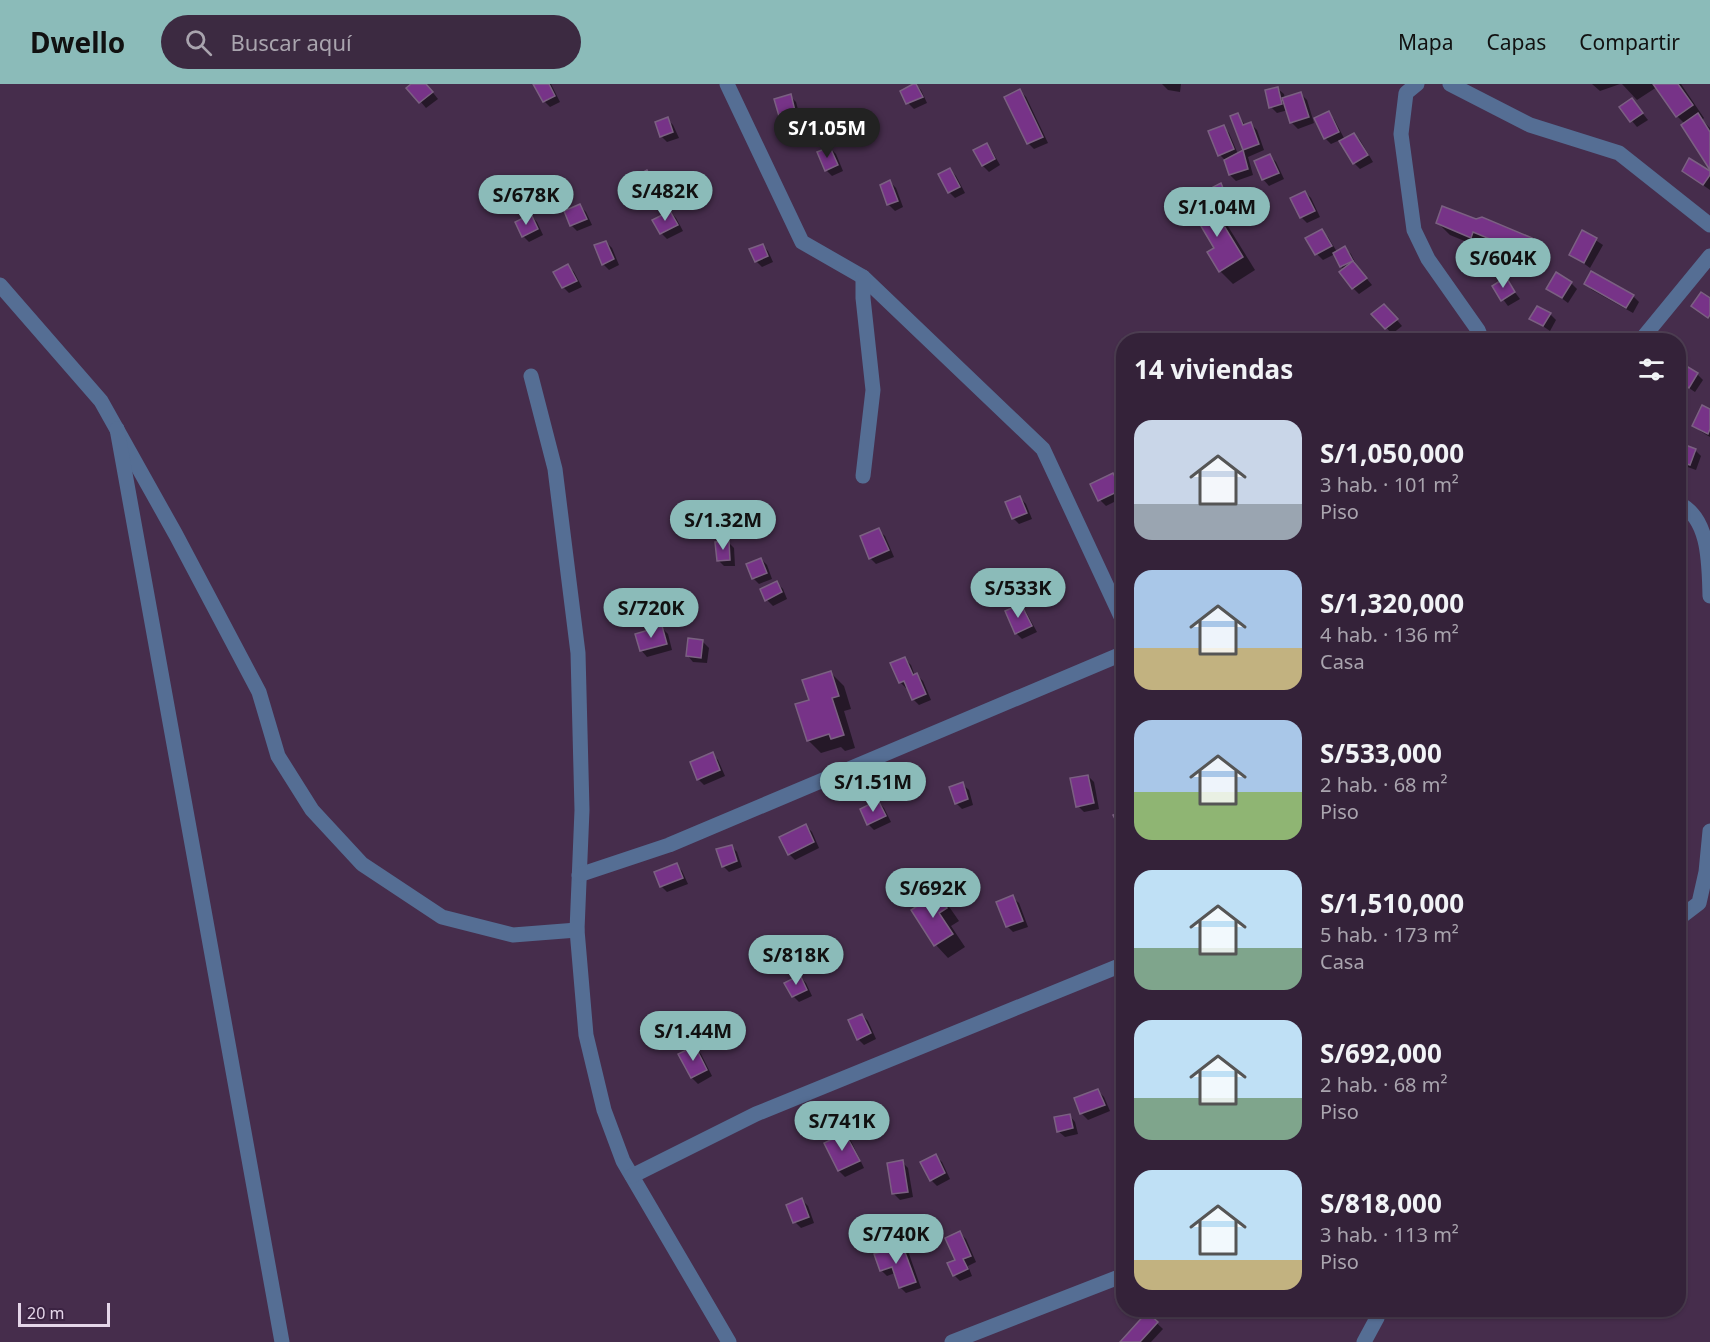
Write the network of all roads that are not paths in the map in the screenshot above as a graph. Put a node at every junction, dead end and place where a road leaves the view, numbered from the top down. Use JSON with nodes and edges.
{"nodes":[{"id":1,"x":727,"y":84,"type":"edge"},
{"id":2,"x":1417,"y":84,"type":"edge"},
{"id":3,"x":1450,"y":84,"type":"edge"},
{"id":4,"x":1710,"y":225,"type":"edge"},
{"id":5,"x":1710,"y":256,"type":"edge"},
{"id":6,"x":863,"y":277,"type":"junction"},
{"id":7,"x":0,"y":285,"type":"edge"},
{"id":8,"x":1479,"y":333,"type":"edge"},
{"id":9,"x":1647,"y":333,"type":"edge"},
{"id":10,"x":531,"y":376,"type":"dead end"},
{"id":11,"x":117,"y":429,"type":"junction"},
{"id":12,"x":863,"y":476,"type":"dead end"},
{"id":13,"x":1686,"y":507,"type":"edge"},
{"id":14,"x":1710,"y":596,"type":"edge"},
{"id":15,"x":1116,"y":606,"type":"edge"},
{"id":16,"x":1116,"y":656,"type":"edge"},
{"id":17,"x":1710,"y":831,"type":"edge"},
{"id":18,"x":579,"y":875,"type":"junction"},
{"id":19,"x":1686,"y":913,"type":"edge"},
{"id":20,"x":577,"y":930,"type":"junction"},
{"id":21,"x":1116,"y":967,"type":"edge"},
{"id":22,"x":632,"y":1176,"type":"junction"},
{"id":23,"x":1116,"y":1278,"type":"edge"},
{"id":24,"x":1377,"y":1317,"type":"edge"},
{"id":25,"x":282,"y":1342,"type":"edge"},
{"id":26,"x":729,"y":1342,"type":"edge"},
{"id":27,"x":952,"y":1342,"type":"edge"},
{"id":28,"x":1364,"y":1342,"type":"edge"}],
"edges":[{"from":1,"to":6,"type":"street"},
{"from":2,"to":8,"type":"street"},
{"from":3,"to":4,"type":"street"},
{"from":5,"to":9,"type":"street"},
{"from":6,"to":12,"type":"street"},
{"from":6,"to":15,"type":"street"},
{"from":7,"to":11,"type":"street"},
{"from":10,"to":18,"type":"street"},
{"from":11,"to":20,"type":"street"},
{"from":11,"to":25,"type":"street"},
{"from":13,"to":14,"type":"street"},
{"from":16,"to":18,"type":"street"},
{"from":17,"to":19,"type":"street"},
{"from":18,"to":20,"type":"street"},
{"from":20,"to":22,"type":"street"},
{"from":21,"to":22,"type":"street"},
{"from":22,"to":26,"type":"street"},
{"from":23,"to":27,"type":"street"},
{"from":24,"to":28,"type":"street"}]}
